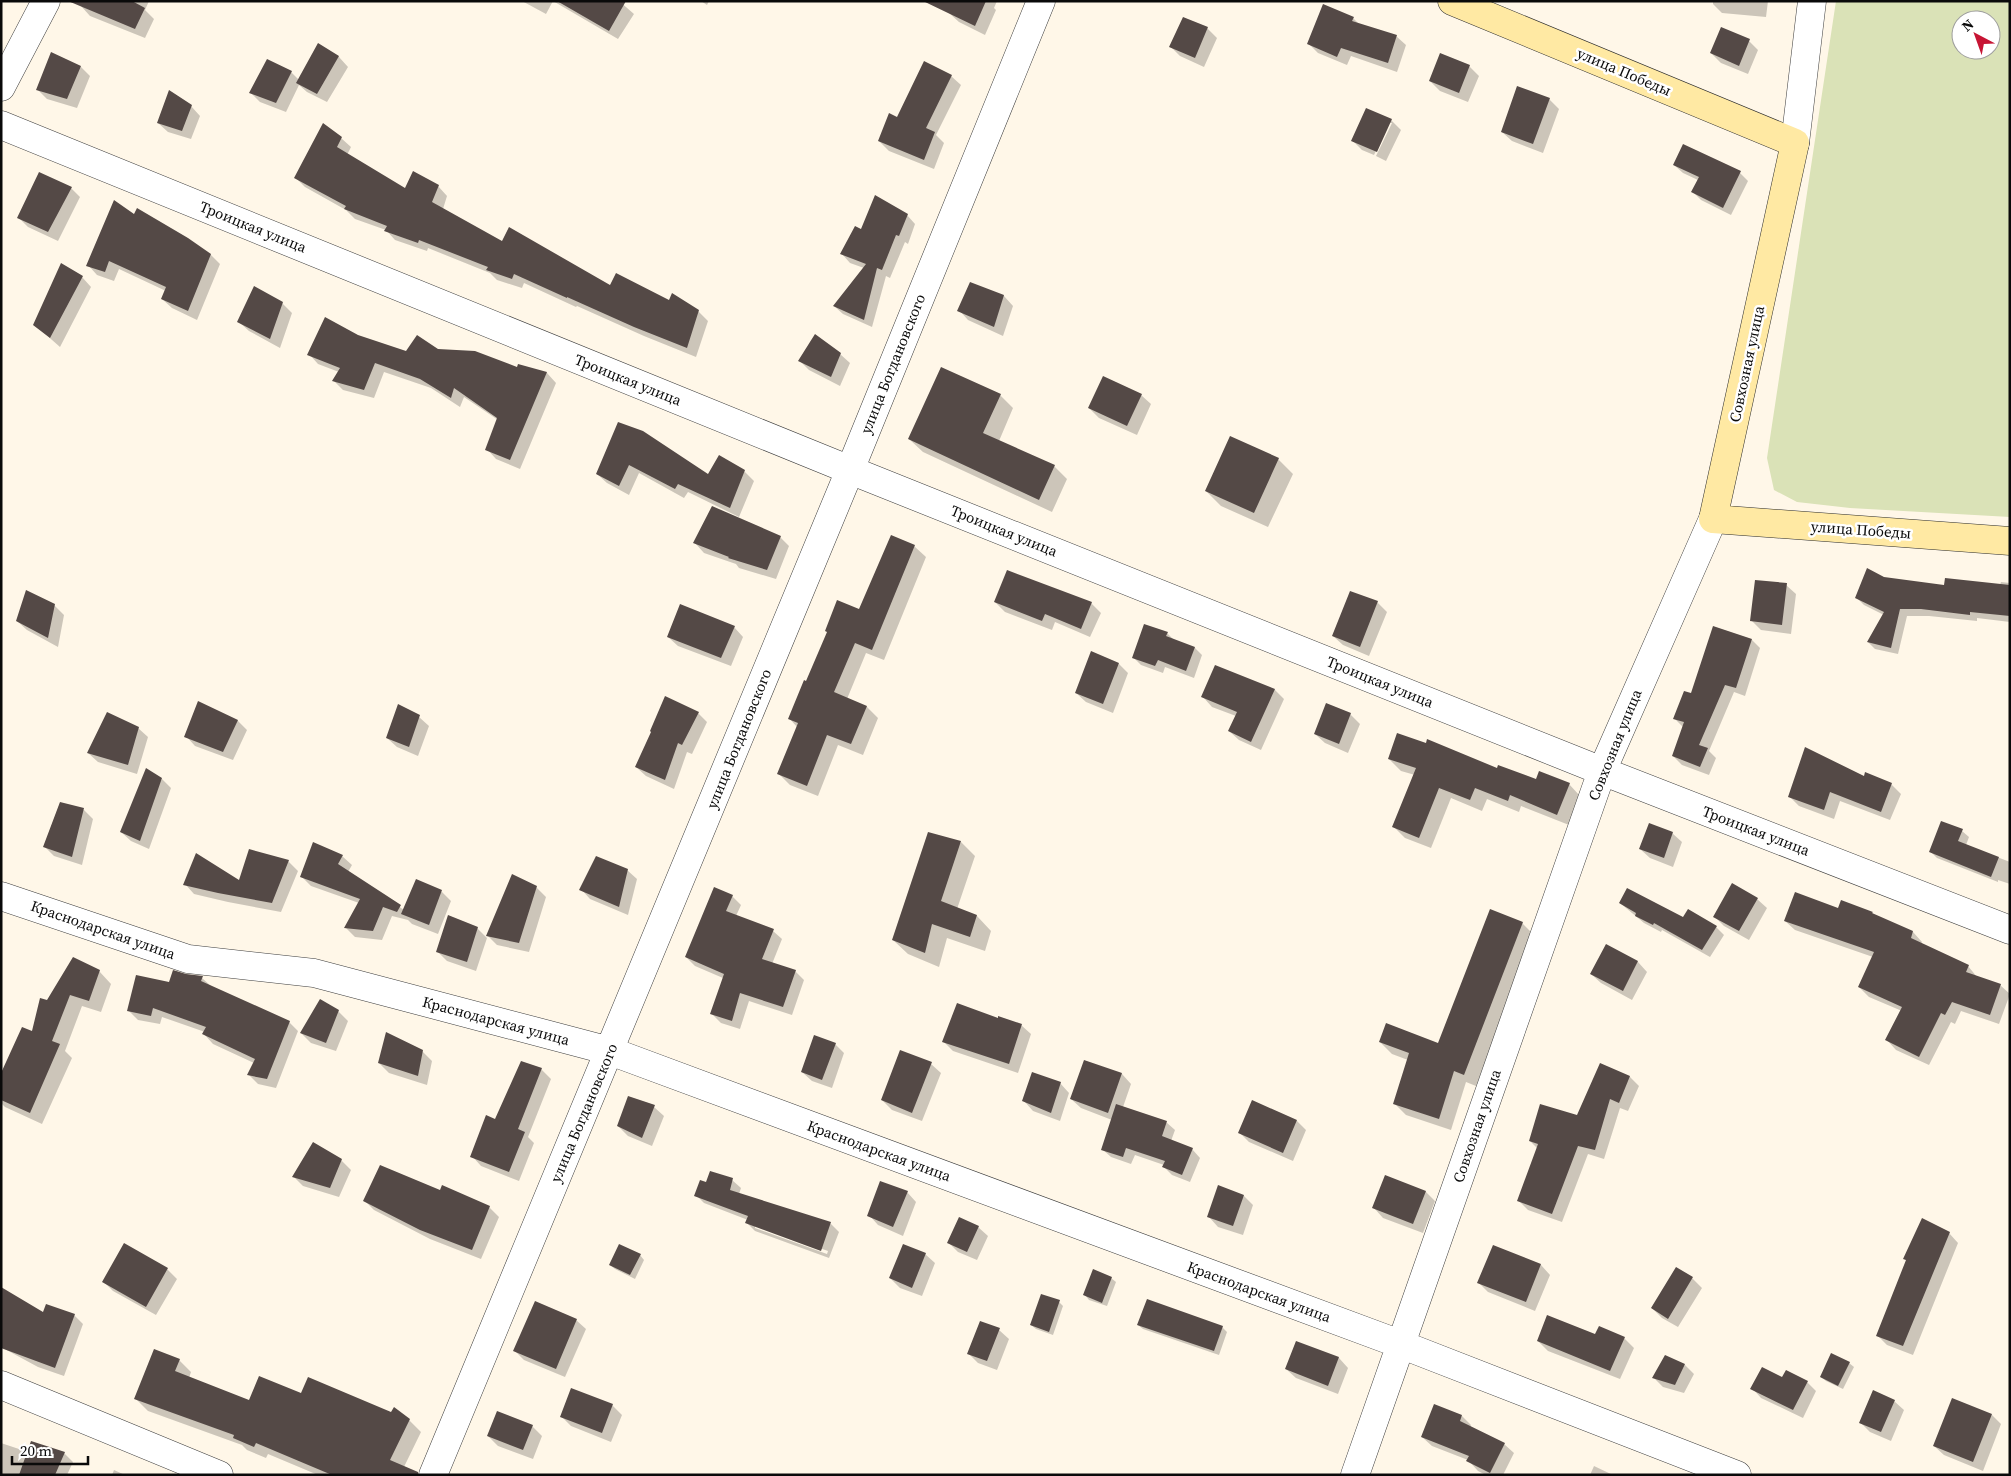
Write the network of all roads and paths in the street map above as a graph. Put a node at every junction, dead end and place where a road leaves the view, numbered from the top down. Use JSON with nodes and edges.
{"nodes":[{"id":1,"x":46,"y":1,"type":"edge"},
{"id":2,"x":1041,"y":1,"type":"edge"},
{"id":3,"x":1452,"y":1,"type":"edge"},
{"id":4,"x":1812,"y":1,"type":"edge"},
{"id":5,"x":1,"y":87,"type":"edge"},
{"id":6,"x":1,"y":125,"type":"edge"},
{"id":7,"x":1795,"y":143,"type":"junction"},
{"id":8,"x":850,"y":470,"type":"junction"},
{"id":9,"x":1712,"y":519,"type":"junction"},
{"id":10,"x":2010,"y":541,"type":"edge"},
{"id":11,"x":1602,"y":772,"type":"junction"},
{"id":12,"x":1,"y":896,"type":"edge"},
{"id":13,"x":2010,"y":930,"type":"edge"},
{"id":14,"x":610,"y":1051,"type":"junction"},
{"id":15,"x":1400,"y":1344,"type":"junction"},
{"id":16,"x":1,"y":1385,"type":"edge"},
{"id":17,"x":219,"y":1475,"type":"edge"},
{"id":18,"x":433,"y":1475,"type":"edge"},
{"id":19,"x":1355,"y":1475,"type":"edge"},
{"id":20,"x":1737,"y":1475,"type":"edge"}],
"edges":[{"from":1,"to":5,"type":"street"},
{"from":2,"to":8,"type":"street","name":"улица Богдановского"},
{"from":3,"to":7,"type":"street","name":"улица Победы"},
{"from":4,"to":7,"type":"street","name":"Совхозная улица"},
{"from":6,"to":8,"type":"street","name":"Троицкая улица"},
{"from":7,"to":9,"type":"street","name":"Совхозная улица"},
{"from":8,"to":11,"type":"street","name":"Троицкая улица"},
{"from":8,"to":14,"type":"street","name":"улица Богдановского"},
{"from":9,"to":10,"type":"street","name":"улица Победы"},
{"from":9,"to":11,"type":"street","name":"Совхозная улица"},
{"from":11,"to":13,"type":"street","name":"Троицкая улица"},
{"from":11,"to":15,"type":"street","name":"Совхозная улица"},
{"from":12,"to":14,"type":"street","name":"Краснодарская улица"},
{"from":14,"to":15,"type":"street","name":"Краснодарская улица"},
{"from":14,"to":18,"type":"street","name":"улица Богдановского"},
{"from":15,"to":19,"type":"street","name":"Совхозная улица"},
{"from":15,"to":20,"type":"street","name":"Краснодарская улица"},
{"from":16,"to":17,"type":"street"}]}
